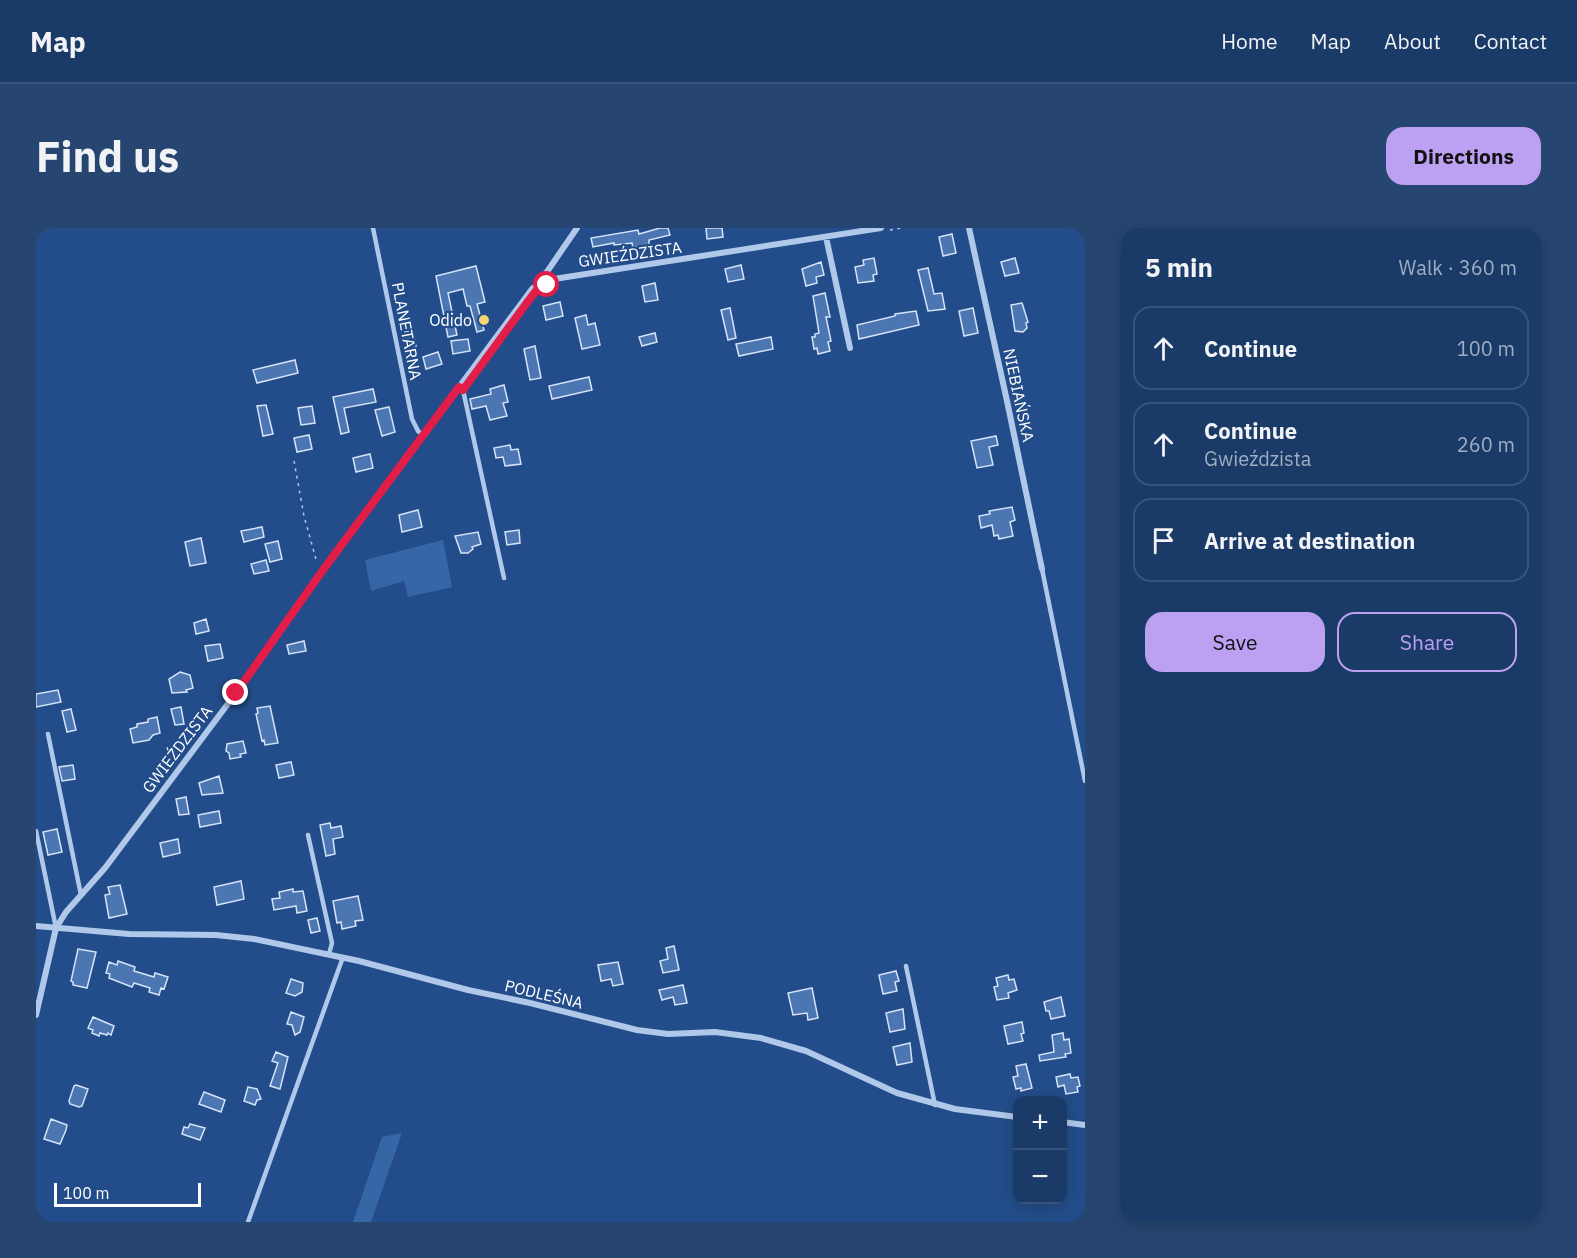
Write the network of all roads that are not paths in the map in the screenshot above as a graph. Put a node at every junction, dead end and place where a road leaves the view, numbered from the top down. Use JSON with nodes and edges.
{"nodes":[{"id":1,"x":373,"y":228,"type":"edge"},
{"id":2,"x":577,"y":228,"type":"edge"},
{"id":3,"x":881,"y":228,"type":"edge"},
{"id":4,"x":969,"y":228,"type":"edge"},
{"id":5,"x":826,"y":237,"type":"junction"},
{"id":6,"x":540,"y":283,"type":"junction"},
{"id":7,"x":850,"y":348,"type":"dead end"},
{"id":8,"x":459,"y":387,"type":"junction"},
{"id":9,"x":423,"y":435,"type":"junction"},
{"id":10,"x":1042,"y":569,"type":"joint"},
{"id":11,"x":504,"y":578,"type":"dead end"},
{"id":12,"x":48,"y":734,"type":"dead end"},
{"id":13,"x":1085,"y":781,"type":"edge"},
{"id":14,"x":36,"y":831,"type":"edge"},
{"id":15,"x":308,"y":834,"type":"dead end"},
{"id":16,"x":81,"y":895,"type":"junction"},
{"id":17,"x":36,"y":926,"type":"edge"},
{"id":18,"x":56,"y":928,"type":"junction"},
{"id":19,"x":329,"y":954,"type":"junction"},
{"id":20,"x":343,"y":957,"type":"junction"},
{"id":21,"x":906,"y":966,"type":"dead end"},
{"id":22,"x":36,"y":1015,"type":"edge"},
{"id":23,"x":935,"y":1105,"type":"junction"},
{"id":24,"x":1013,"y":1117,"type":"edge"},
{"id":25,"x":1067,"y":1123,"type":"edge"},
{"id":26,"x":1085,"y":1125,"type":"edge"},
{"id":27,"x":248,"y":1222,"type":"edge"}],
"edges":[{"from":1,"to":9,"type":"lane","name":"PLANETARNA"},
{"from":2,"to":6,"type":"street"},
{"from":3,"to":5,"type":"street","name":"GWIEŹDZISTA"},
{"from":4,"to":10,"type":"street","name":"NIEBIAŃSKA"},
{"from":5,"to":6,"type":"street","name":"GWIEŹDZISTA"},
{"from":5,"to":7,"type":"street"},
{"from":6,"to":8,"type":"street","name":"GWIEŹDZISTA"},
{"from":8,"to":9,"type":"street","name":"GWIEŹDZISTA"},
{"from":8,"to":11,"type":"lane"},
{"from":9,"to":16,"type":"street","name":"GWIEŹDZISTA"},
{"from":10,"to":13,"type":"lane"},
{"from":12,"to":16,"type":"lane"},
{"from":14,"to":18,"type":"lane"},
{"from":15,"to":19,"type":"lane"},
{"from":16,"to":18,"type":"street","name":"GWIEŹDZISTA"},
{"from":17,"to":18,"type":"street","name":"PODLEŚNA"},
{"from":18,"to":19,"type":"street","name":"PODLEŚNA"},
{"from":18,"to":22,"type":"street"},
{"from":19,"to":20,"type":"street","name":"PODLEŚNA"},
{"from":20,"to":23,"type":"street","name":"PODLEŚNA"},
{"from":20,"to":27,"type":"lane"},
{"from":21,"to":23,"type":"lane"},
{"from":23,"to":24,"type":"street","name":"PODLEŚNA"},
{"from":25,"to":26,"type":"street"}]}
